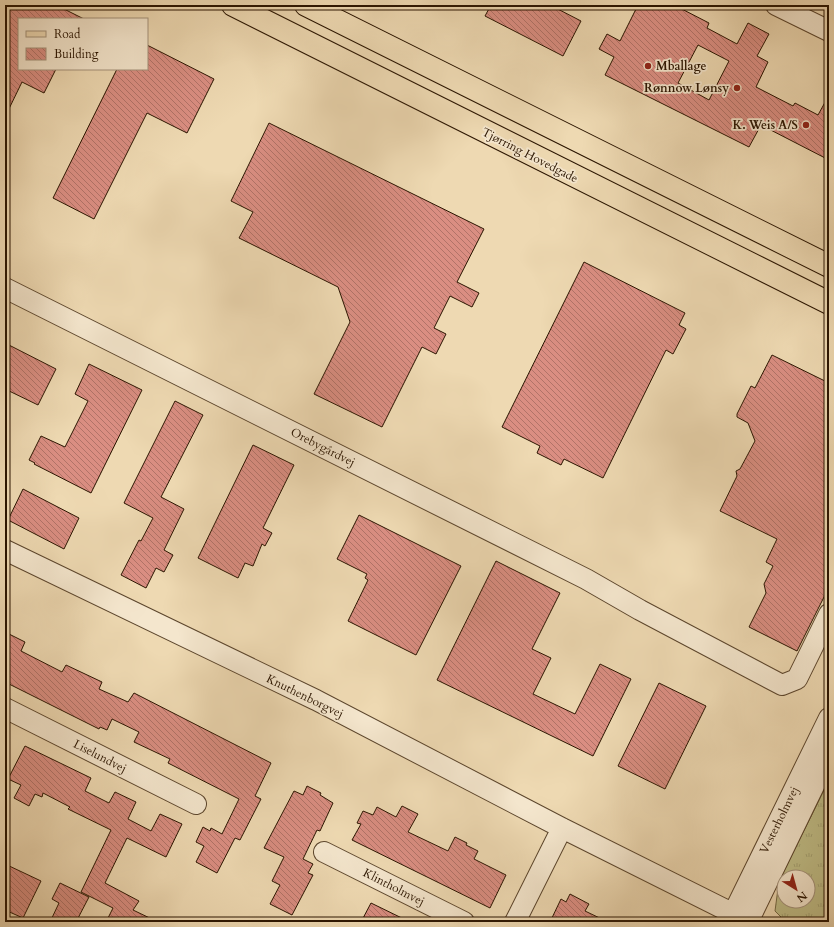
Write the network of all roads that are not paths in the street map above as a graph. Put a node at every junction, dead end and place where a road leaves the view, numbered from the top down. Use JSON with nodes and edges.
{"nodes":[{"id":1,"x":233,"y":5,"type":"edge"},
{"id":2,"x":306,"y":5,"type":"edge"},
{"id":3,"x":776,"y":5,"type":"edge"},
{"id":4,"x":829,"y":31,"type":"edge"},
{"id":5,"x":829,"y":266,"type":"edge"},
{"id":6,"x":5,"y":288,"type":"edge"},
{"id":7,"x":829,"y":302,"type":"edge"},
{"id":8,"x":5,"y":550,"type":"edge"},
{"id":9,"x":829,"y":614,"type":"edge"},
{"id":10,"x":5,"y":708,"type":"edge"},
{"id":11,"x":829,"y":718,"type":"edge"},
{"id":12,"x":829,"y":755,"type":"edge"},
{"id":13,"x":196,"y":804,"type":"dead end"},
{"id":14,"x":562,"y":828,"type":"junction"},
{"id":15,"x":324,"y":852,"type":"dead end"},
{"id":16,"x":742,"y":920,"type":"edge"},
{"id":17,"x":464,"y":922,"type":"edge"},
{"id":18,"x":515,"y":922,"type":"edge"}],
"edges":[{"from":1,"to":7,"type":"main road","name":"Tjørring Hovedgade"},
{"from":2,"to":5,"type":"main road"},
{"from":3,"to":4,"type":"street"},
{"from":6,"to":9,"type":"street","name":"Orebygårdvej"},
{"from":8,"to":14,"type":"street","name":"Knuthenborgvej"},
{"from":10,"to":13,"type":"street","name":"Liselundvej"},
{"from":11,"to":16,"type":"street","name":"Vesterholmvej"},
{"from":12,"to":16,"type":"street","name":"Vesterholmvej"},
{"from":14,"to":16,"type":"street","name":"Knuthenborgvej"},
{"from":14,"to":18,"type":"street"},
{"from":15,"to":17,"type":"street","name":"Klintholmvej"}]}
